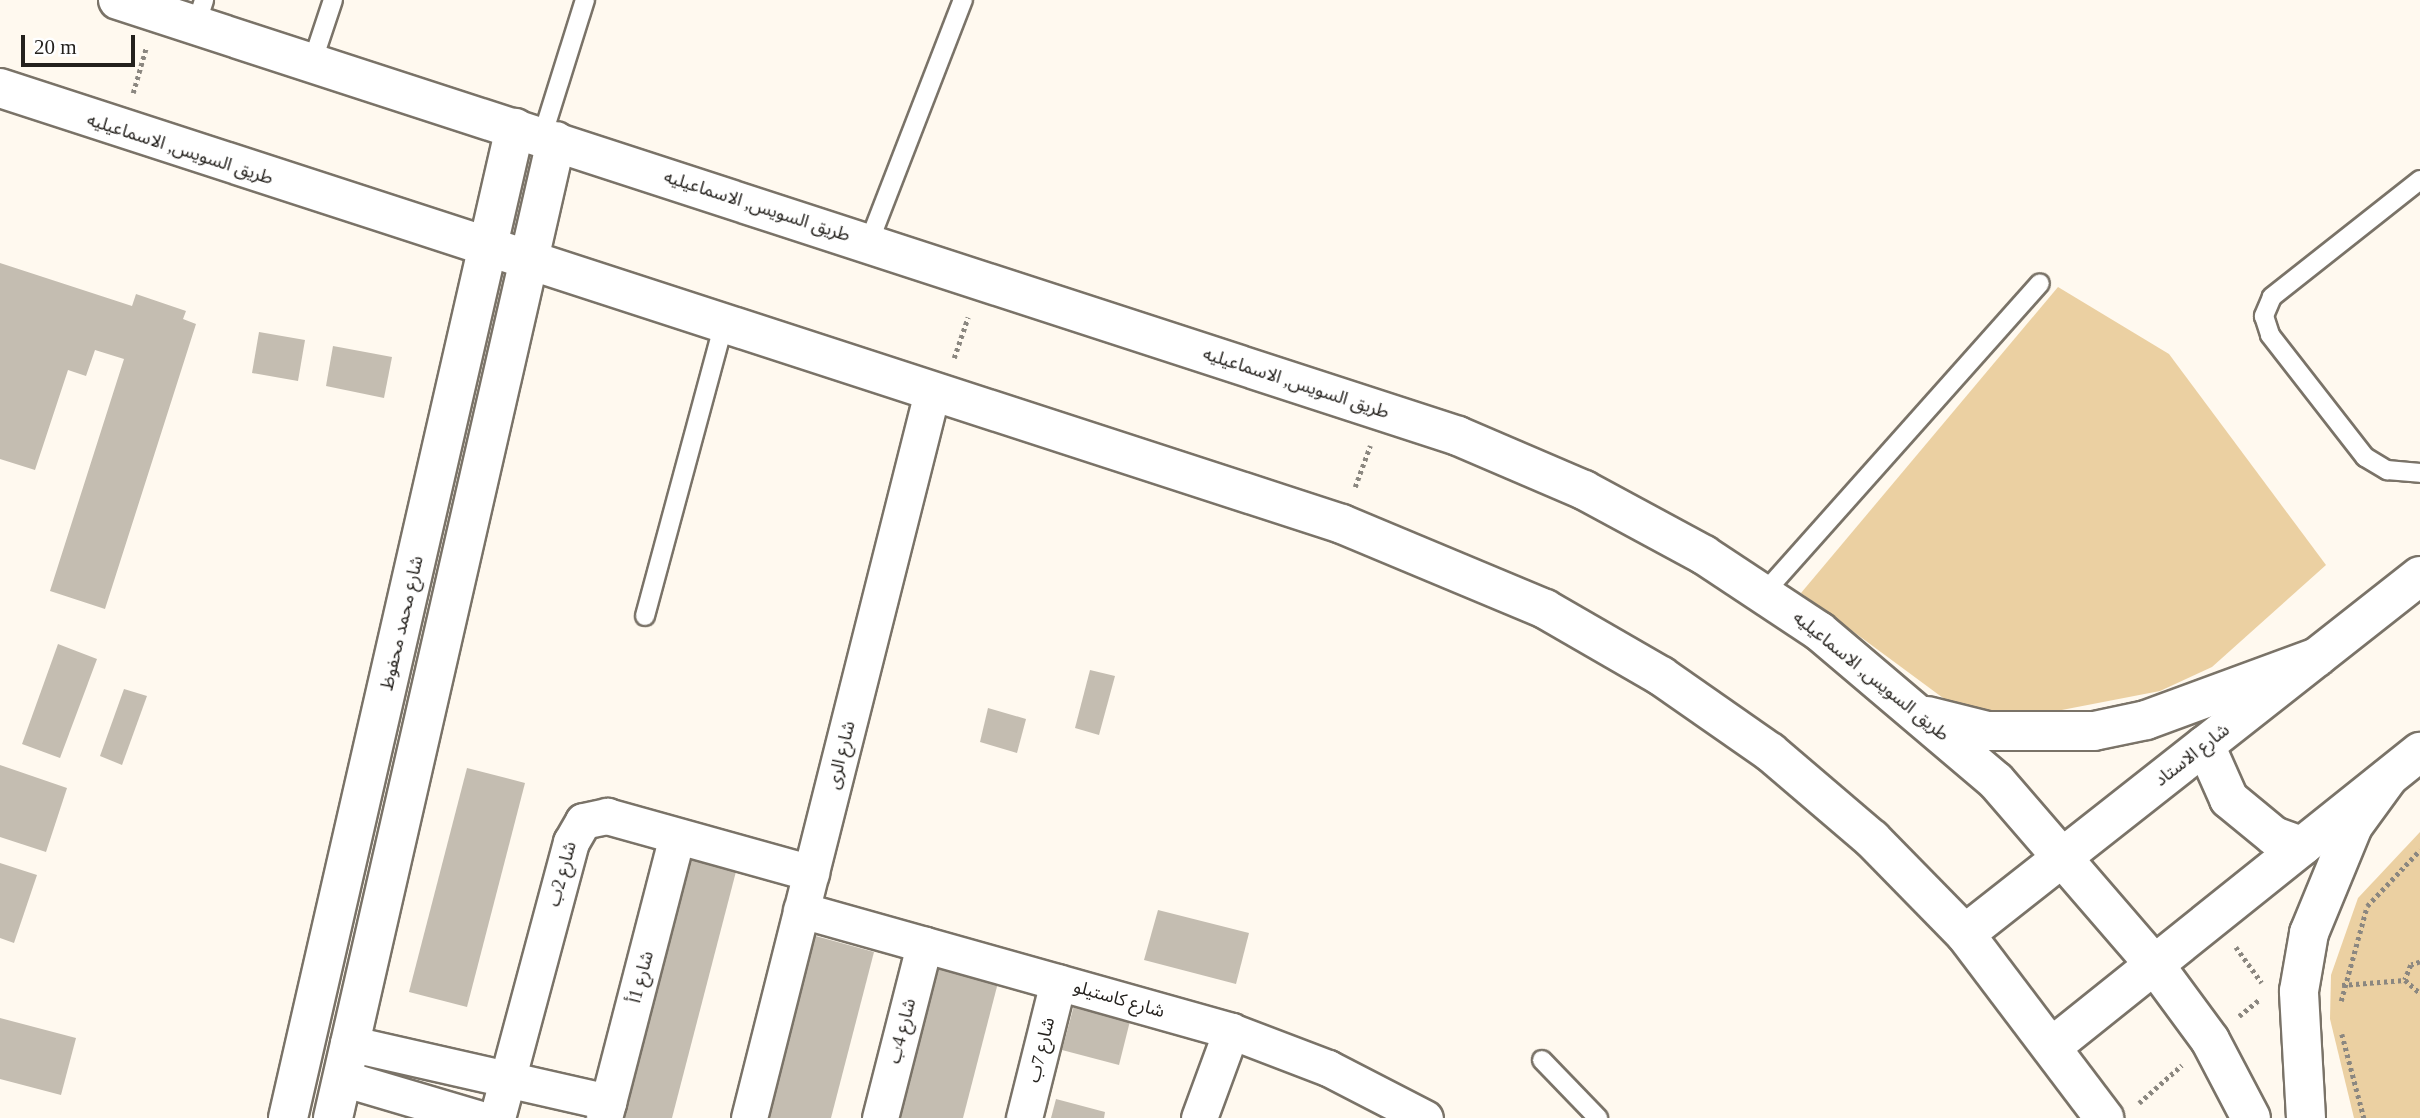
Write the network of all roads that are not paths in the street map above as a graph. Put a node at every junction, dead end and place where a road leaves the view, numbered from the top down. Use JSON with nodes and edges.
{"nodes":[{"id":1,"x":118,"y":0,"type":"edge"},
{"id":2,"x":333,"y":0,"type":"edge"},
{"id":3,"x":585,"y":0,"type":"edge"},
{"id":4,"x":963,"y":0,"type":"edge"},
{"id":5,"x":200,"y":13,"type":"edge"},
{"id":6,"x":312,"y":63,"type":"junction"},
{"id":7,"x":0,"y":88,"type":"edge"},
{"id":8,"x":538,"y":135,"type":"junction"},
{"id":9,"x":2420,"y":180,"type":"edge"},
{"id":10,"x":869,"y":242,"type":"junction"},
{"id":11,"x":488,"y":248,"type":"junction"},
{"id":12,"x":529,"y":262,"type":"junction"},
{"id":13,"x":2040,"y":283,"type":"dead end"},
{"id":14,"x":724,"y":324,"type":"junction"},
{"id":15,"x":937,"y":393,"type":"junction"},
{"id":16,"x":2420,"y":473,"type":"edge"},
{"id":17,"x":2420,"y":576,"type":"edge"},
{"id":18,"x":1763,"y":594,"type":"junction"},
{"id":19,"x":645,"y":616,"type":"dead end"},
{"id":20,"x":2317,"y":657,"type":"junction"},
{"id":21,"x":1926,"y":716,"type":"junction"},
{"id":22,"x":2205,"y":745,"type":"junction"},
{"id":23,"x":2420,"y":752,"type":"edge"},
{"id":24,"x":2388,"y":778,"type":"junction"},
{"id":25,"x":360,"y":802,"type":"junction"},
{"id":26,"x":401,"y":813,"type":"junction"},
{"id":27,"x":677,"y":836,"type":"junction"},
{"id":28,"x":2302,"y":846,"type":"junction"},
{"id":29,"x":2065,"y":855,"type":"junction"},
{"id":30,"x":811,"y":873,"type":"junction"},
{"id":31,"x":801,"y":910,"type":"junction"},
{"id":32,"x":1965,"y":934,"type":"junction"},
{"id":33,"x":924,"y":945,"type":"junction"},
{"id":34,"x":2154,"y":964,"type":"junction"},
{"id":35,"x":1058,"y":982,"type":"junction"},
{"id":36,"x":1231,"y":1031,"type":"junction"},
{"id":37,"x":2054,"y":1045,"type":"junction"},
{"id":38,"x":1542,"y":1060,"type":"dead end"},
{"id":39,"x":345,"y":1061,"type":"junction"},
{"id":40,"x":508,"y":1077,"type":"junction"},
{"id":41,"x":606,"y":1110,"type":"edge"},
{"id":42,"x":288,"y":1118,"type":"edge"},
{"id":43,"x":333,"y":1118,"type":"edge"},
{"id":44,"x":477,"y":1118,"type":"edge"},
{"id":45,"x":497,"y":1118,"type":"edge"},
{"id":46,"x":749,"y":1118,"type":"edge"},
{"id":47,"x":880,"y":1118,"type":"edge"},
{"id":48,"x":1024,"y":1118,"type":"edge"},
{"id":49,"x":1199,"y":1118,"type":"edge"},
{"id":50,"x":1425,"y":1118,"type":"edge"},
{"id":51,"x":1598,"y":1118,"type":"edge"},
{"id":52,"x":2104,"y":1118,"type":"edge"},
{"id":53,"x":2251,"y":1118,"type":"edge"},
{"id":54,"x":2306,"y":1118,"type":"edge"}],
"edges":[{"from":1,"to":5,"type":"main road","name":"طريق السويس, الاسماعيليه"},
{"from":2,"to":6,"type":"lane"},
{"from":3,"to":8,"type":"lane"},
{"from":4,"to":10,"type":"lane"},
{"from":5,"to":6,"type":"main road","name":"طريق السويس, الاسماعيليه"},
{"from":6,"to":8,"type":"main road","name":"طريق السويس, الاسماعيليه"},
{"from":7,"to":11,"type":"main road","name":"طريق السويس, الاسماعيليه"},
{"from":8,"to":10,"type":"main road","name":"طريق السويس, الاسماعيليه"},
{"from":8,"to":11,"type":"main road","name":"شارع محمد محفوظ"},
{"from":8,"to":12,"type":"main road"},
{"from":9,"to":16,"type":"lane"},
{"from":10,"to":18,"type":"main road","name":"طريق السويس, الاسماعيليه"},
{"from":11,"to":12,"type":"main road","name":"طريق السويس, الاسماعيليه"},
{"from":11,"to":25,"type":"main road","name":"شارع محمد محفوظ"},
{"from":12,"to":14,"type":"main road","name":"طريق السويس, الاسماعيليه"},
{"from":12,"to":26,"type":"main road"},
{"from":13,"to":18,"type":"lane"},
{"from":14,"to":15,"type":"main road","name":"طريق السويس, الاسماعيليه"},
{"from":14,"to":19,"type":"lane"},
{"from":15,"to":30,"type":"street","name":"شارع الرى"},
{"from":15,"to":32,"type":"main road","name":"طريق السويس, الاسماعيليه"},
{"from":17,"to":20,"type":"main road","name":"شارع الاستاد"},
{"from":18,"to":21,"type":"main road","name":"طريق السويس, الاسماعيليه"},
{"from":20,"to":21,"type":"main road"},
{"from":20,"to":22,"type":"main road","name":"شارع الاستاد"},
{"from":21,"to":29,"type":"main road","name":"طريق السويس, الاسماعيليه"},
{"from":22,"to":28,"type":"main road"},
{"from":22,"to":29,"type":"main road","name":"شارع الاستاد"},
{"from":23,"to":24,"type":"main road"},
{"from":24,"to":28,"type":"main road"},
{"from":24,"to":54,"type":"main road"},
{"from":25,"to":26,"type":"main road"},
{"from":25,"to":42,"type":"main road","name":"شارع محمد محفوظ"},
{"from":26,"to":39,"type":"main road"},
{"from":27,"to":30,"type":"street","name":"شارع 2ب"},
{"from":27,"to":40,"type":"street","name":"شارع 2ب"},
{"from":27,"to":41,"type":"street","name":"شارع 1أ"},
{"from":28,"to":34,"type":"main road"},
{"from":29,"to":32,"type":"main road","name":"شارع الاستاد"},
{"from":29,"to":34,"type":"main road","name":"طريق السويس, الاسماعيليه"},
{"from":30,"to":31,"type":"street","name":"شارع الرى"},
{"from":31,"to":33,"type":"street","name":"شارع كاستيلو"},
{"from":31,"to":46,"type":"street","name":"شارع الرى"},
{"from":32,"to":37,"type":"main road","name":"طريق السويس, الاسماعيليه"},
{"from":33,"to":35,"type":"street","name":"شارع كاستيلو"},
{"from":33,"to":47,"type":"street","name":"شارع 4ب"},
{"from":34,"to":37,"type":"main road"},
{"from":34,"to":53,"type":"main road","name":"طريق السويس, الاسماعيليه"},
{"from":35,"to":36,"type":"street","name":"شارع كاستيلو"},
{"from":35,"to":48,"type":"street","name":"شارع 7ب"},
{"from":36,"to":49,"type":"street"},
{"from":36,"to":50,"type":"street","name":"شارع كاستيلو"},
{"from":37,"to":52,"type":"main road","name":"طريق السويس, الاسماعيليه"},
{"from":38,"to":51,"type":"lane"},
{"from":39,"to":40,"type":"street"},
{"from":39,"to":43,"type":"main road"},
{"from":39,"to":44,"type":"street"},
{"from":40,"to":41,"type":"street"},
{"from":40,"to":45,"type":"street","name":"شارع 2ب"}]}
